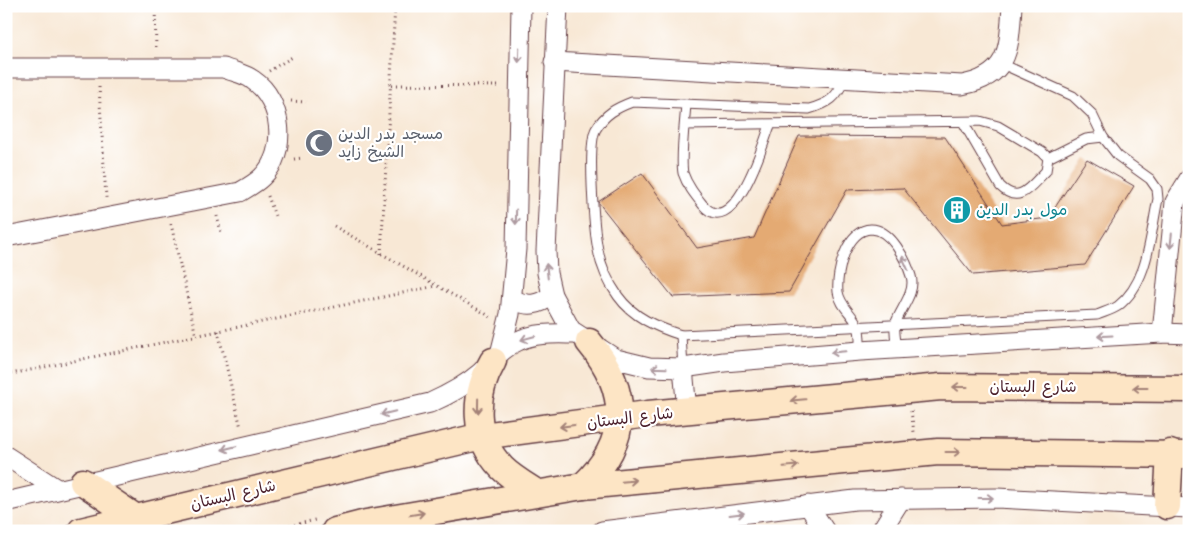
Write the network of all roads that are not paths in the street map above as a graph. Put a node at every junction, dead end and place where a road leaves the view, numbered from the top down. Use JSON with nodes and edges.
{"nodes":[{"id":1,"x":521,"y":6,"type":"edge"},
{"id":2,"x":558,"y":6,"type":"edge"},
{"id":3,"x":1012,"y":6,"type":"edge"},
{"id":4,"x":554,"y":62,"type":"junction"},
{"id":5,"x":1002,"y":64,"type":"junction"},
{"id":6,"x":6,"y":68,"type":"edge"},
{"id":7,"x":845,"y":79,"type":"junction"},
{"id":8,"x":686,"y":104,"type":"junction"},
{"id":9,"x":964,"y":122,"type":"junction"},
{"id":10,"x":685,"y":125,"type":"junction"},
{"id":11,"x":770,"y":125,"type":"junction"},
{"id":12,"x":1102,"y":137,"type":"junction"},
{"id":13,"x":1048,"y":158,"type":"junction"},
{"id":14,"x":1189,"y":179,"type":"edge"},
{"id":15,"x":1174,"y":202,"type":"edge"},
{"id":16,"x":6,"y":237,"type":"edge"},
{"id":17,"x":552,"y":295,"type":"junction"},
{"id":18,"x":512,"y":299,"type":"junction"},
{"id":19,"x":894,"y":324,"type":"junction"},
{"id":20,"x":858,"y":326,"type":"junction"},
{"id":21,"x":1162,"y":333,"type":"junction"},
{"id":22,"x":1189,"y":334,"type":"edge"},
{"id":23,"x":681,"y":336,"type":"junction"},
{"id":24,"x":582,"y":338,"type":"junction"},
{"id":25,"x":897,"y":348,"type":"junction"},
{"id":26,"x":860,"y":350,"type":"junction"},
{"id":27,"x":497,"y":356,"type":"junction"},
{"id":28,"x":683,"y":368,"type":"junction"},
{"id":29,"x":1189,"y":388,"type":"edge"},
{"id":30,"x":686,"y":411,"type":"junction"},
{"id":31,"x":620,"y":419,"type":"junction"},
{"id":32,"x":482,"y":436,"type":"junction"},
{"id":33,"x":1179,"y":454,"type":"edge"},
{"id":34,"x":6,"y":456,"type":"edge"},
{"id":35,"x":83,"y":482,"type":"junction"},
{"id":36,"x":583,"y":486,"type":"junction"},
{"id":37,"x":57,"y":489,"type":"junction"},
{"id":38,"x":537,"y":493,"type":"junction"},
{"id":39,"x":901,"y":499,"type":"junction"},
{"id":40,"x":6,"y":502,"type":"edge"},
{"id":41,"x":808,"y":505,"type":"junction"},
{"id":42,"x":1178,"y":507,"type":"edge"},
{"id":43,"x":136,"y":518,"type":"junction"},
{"id":44,"x":348,"y":527,"type":"edge"},
{"id":45,"x":81,"y":531,"type":"edge"},
{"id":46,"x":602,"y":531,"type":"edge"},
{"id":47,"x":825,"y":531,"type":"edge"},
{"id":48,"x":881,"y":531,"type":"edge"}],
"edges":[{"from":1,"to":18,"type":"street","one_way":true},
{"from":2,"to":4,"type":"street"},
{"from":3,"to":5,"type":"street"},
{"from":4,"to":7,"type":"street"},
{"from":17,"to":4,"type":"street","one_way":true},
{"from":5,"to":7,"type":"street"},
{"from":5,"to":12,"type":"lane"},
{"from":6,"to":16,"type":"street"},
{"from":7,"to":8,"type":"lane"},
{"from":8,"to":10,"type":"lane"},
{"from":8,"to":23,"type":"lane"},
{"from":9,"to":11,"type":"lane"},
{"from":9,"to":13,"type":"lane"},
{"from":9,"to":13,"type":"lane"},
{"from":10,"to":11,"type":"lane"},
{"from":10,"to":11,"type":"lane"},
{"from":12,"to":13,"type":"lane"},
{"from":12,"to":15,"type":"lane"},
{"from":14,"to":15,"type":"street"},
{"from":15,"to":19,"type":"lane"},
{"from":15,"to":21,"type":"street","one_way":true},
{"from":17,"to":18,"type":"street"},
{"from":17,"to":24,"type":"street"},
{"from":18,"to":27,"type":"street"},
{"from":19,"to":20,"type":"lane"},
{"from":19,"to":20,"type":"lane","one_way":true},
{"from":19,"to":25,"type":"lane"},
{"from":20,"to":23,"type":"lane"},
{"from":20,"to":26,"type":"lane"},
{"from":21,"to":22,"type":"street"},
{"from":21,"to":25,"type":"street","one_way":true},
{"from":23,"to":28,"type":"lane"},
{"from":24,"to":27,"type":"street","one_way":true},
{"from":28,"to":24,"type":"street","one_way":true},
{"from":24,"to":31,"type":"street"},
{"from":25,"to":26,"type":"street"},
{"from":26,"to":28,"type":"street","one_way":true},
{"from":27,"to":32,"type":"street","one_way":true},
{"from":27,"to":35,"type":"street","one_way":true},
{"from":28,"to":30,"type":"street"},
{"from":29,"to":30,"type":"street","name":"شارع البستان","one_way":true},
{"from":30,"to":31,"type":"street","name":"شارع البستان"},
{"from":31,"to":32,"type":"street","name":"شارع البستان","one_way":true},
{"from":31,"to":36,"type":"street"},
{"from":32,"to":38,"type":"street"},
{"from":32,"to":43,"type":"street","name":"شارع البستان"},
{"from":36,"to":33,"type":"street","one_way":true},
{"from":33,"to":42,"type":"street"},
{"from":34,"to":37,"type":"street"},
{"from":35,"to":37,"type":"street"},
{"from":35,"to":43,"type":"street"},
{"from":36,"to":38,"type":"street"},
{"from":37,"to":40,"type":"street"},
{"from":44,"to":38,"type":"street","one_way":true},
{"from":39,"to":41,"type":"street"},
{"from":39,"to":42,"type":"street","one_way":true},
{"from":39,"to":48,"type":"street"},
{"from":46,"to":41,"type":"street","one_way":true},
{"from":41,"to":47,"type":"street"},
{"from":43,"to":45,"type":"street","name":"شارع البستان"}]}
